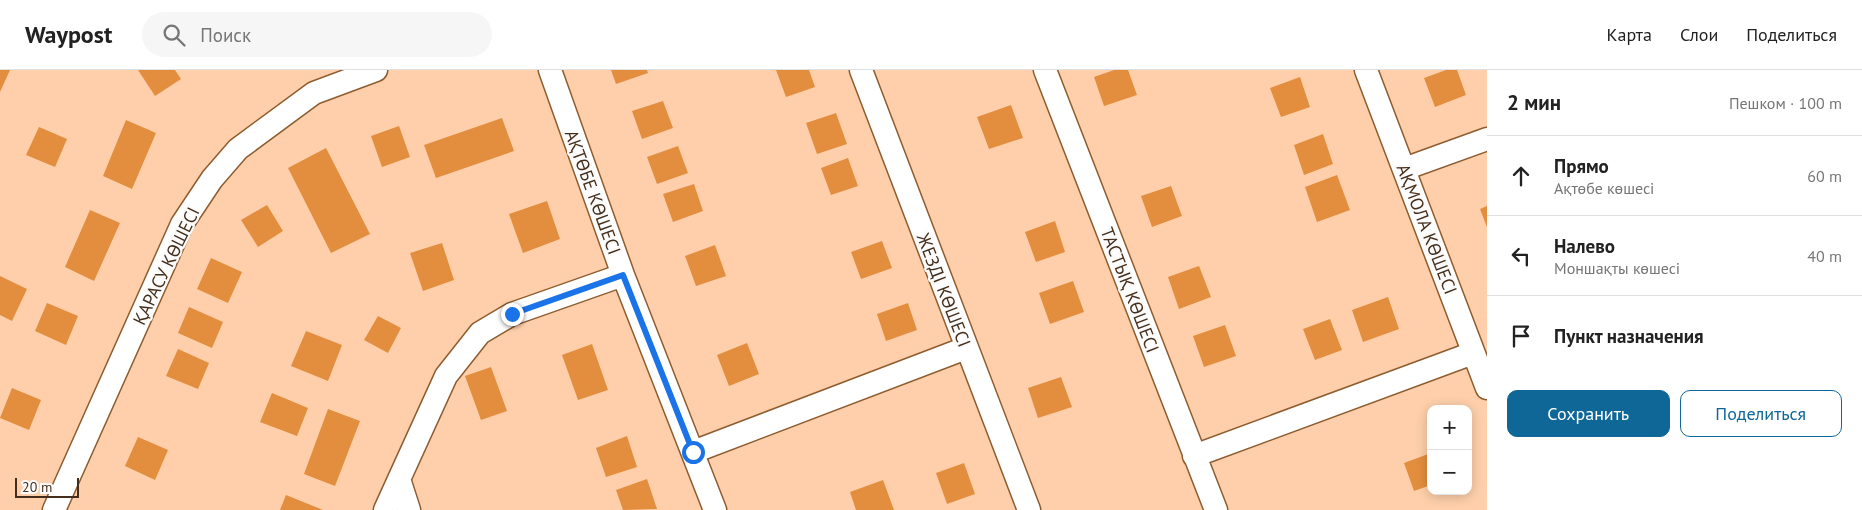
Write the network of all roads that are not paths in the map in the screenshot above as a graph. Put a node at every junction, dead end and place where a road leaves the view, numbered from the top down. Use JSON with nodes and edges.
{"nodes":[{"id":1,"x":376,"y":70,"type":"edge"},
{"id":2,"x":550,"y":70,"type":"edge"},
{"id":3,"x":861,"y":70,"type":"edge"},
{"id":4,"x":1045,"y":70,"type":"edge"},
{"id":5,"x":1366,"y":70,"type":"edge"},
{"id":6,"x":1487,"y":139,"type":"edge"},
{"id":7,"x":1404,"y":169,"type":"junction"},
{"id":8,"x":623,"y":275,"type":"junction"},
{"id":9,"x":966,"y":348,"type":"junction"},
{"id":10,"x":1473,"y":353,"type":"junction"},
{"id":11,"x":1487,"y":388,"type":"edge"},
{"id":12,"x":693,"y":452,"type":"junction"},
{"id":13,"x":1194,"y":456,"type":"junction"},
{"id":14,"x":399,"y":479,"type":"junction"},
{"id":15,"x":54,"y":510,"type":"edge"},
{"id":16,"x":385,"y":510,"type":"edge"},
{"id":17,"x":409,"y":510,"type":"edge"},
{"id":18,"x":715,"y":510,"type":"edge"},
{"id":19,"x":1029,"y":510,"type":"edge"},
{"id":20,"x":1216,"y":510,"type":"edge"}],
"edges":[{"from":1,"to":15,"type":"street","name":"ҚАРАСУ КӨШЕСІ"},
{"from":2,"to":8,"type":"street","name":"АҚТӨБЕ КӨШЕСІ"},
{"from":3,"to":9,"type":"street","name":"ЖЕЗДІ КӨШЕСІ"},
{"from":4,"to":13,"type":"street","name":"ТАСТЫҚ КӨШЕСІ"},
{"from":5,"to":7,"type":"street","name":"АҚМОЛА КӨШЕСІ"},
{"from":6,"to":7,"type":"street"},
{"from":7,"to":10,"type":"street","name":"АҚМОЛА КӨШЕСІ"},
{"from":8,"to":12,"type":"street","name":"АҚТӨБЕ КӨШЕСІ"},
{"from":8,"to":14,"type":"street"},
{"from":9,"to":12,"type":"street"},
{"from":9,"to":19,"type":"street","name":"ЖЕЗДІ КӨШЕСІ"},
{"from":10,"to":11,"type":"street","name":"АҚМОЛА КӨШЕСІ"},
{"from":10,"to":13,"type":"street"},
{"from":12,"to":18,"type":"street","name":"АҚТӨБЕ КӨШЕСІ"},
{"from":13,"to":20,"type":"street","name":"ТАСТЫҚ КӨШЕСІ"},
{"from":14,"to":16,"type":"street"},
{"from":14,"to":17,"type":"street"}]}
